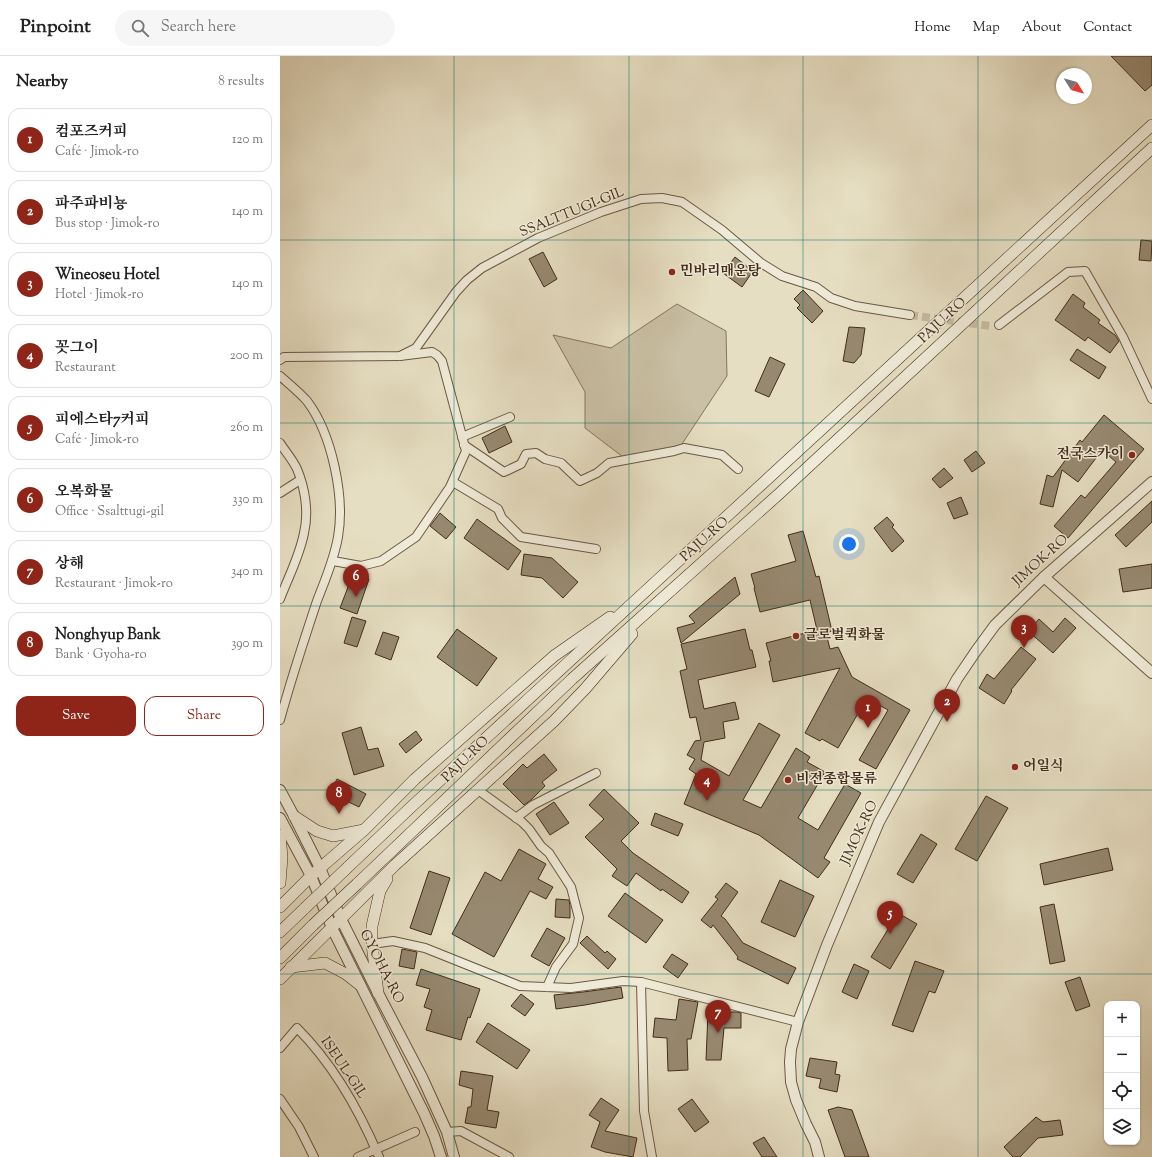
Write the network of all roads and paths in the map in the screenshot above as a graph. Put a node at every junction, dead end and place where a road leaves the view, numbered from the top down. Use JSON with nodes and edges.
{"nodes":[{"id":1,"x":1152,"y":125,"type":"edge"},
{"id":2,"x":1152,"y":148,"type":"edge"},
{"id":3,"x":910,"y":315,"type":"tunnel mouth"},
{"id":4,"x":999,"y":325,"type":"dead end"},
{"id":5,"x":400,"y":356,"type":"junction"},
{"id":6,"x":280,"y":360,"type":"edge"},
{"id":7,"x":280,"y":376,"type":"edge"},
{"id":8,"x":1152,"y":399,"type":"edge"},
{"id":9,"x":510,"y":417,"type":"dead end"},
{"id":10,"x":463,"y":441,"type":"junction"},
{"id":11,"x":280,"y":443,"type":"edge"},
{"id":12,"x":738,"y":470,"type":"dead end"},
{"id":13,"x":300,"y":480,"type":"junction"},
{"id":14,"x":453,"y":482,"type":"junction"},
{"id":15,"x":1152,"y":482,"type":"edge"},
{"id":16,"x":280,"y":493,"type":"edge"},
{"id":17,"x":596,"y":549,"type":"dead end"},
{"id":18,"x":333,"y":561,"type":"junction"},
{"id":19,"x":1044,"y":577,"type":"junction"},
{"id":20,"x":283,"y":581,"type":"edge"},
{"id":21,"x":642,"y":595,"type":"junction"},
{"id":22,"x":280,"y":599,"type":"edge"},
{"id":23,"x":661,"y":600,"type":"junction"},
{"id":24,"x":1152,"y":672,"type":"edge"},
{"id":25,"x":280,"y":720,"type":"edge"},
{"id":26,"x":596,"y":773,"type":"dead end"},
{"id":27,"x":280,"y":790,"type":"edge"},
{"id":28,"x":478,"y":790,"type":"junction"},
{"id":29,"x":294,"y":816,"type":"junction"},
{"id":30,"x":280,"y":818,"type":"edge"},
{"id":31,"x":516,"y":818,"type":"junction"},
{"id":32,"x":364,"y":830,"type":"junction"},
{"id":33,"x":280,"y":835,"type":"edge"},
{"id":34,"x":396,"y":865,"type":"junction"},
{"id":35,"x":320,"y":868,"type":"junction"},
{"id":36,"x":311,"y":876,"type":"junction"},
{"id":37,"x":280,"y":883,"type":"edge"},
{"id":38,"x":280,"y":907,"type":"edge"},
{"id":39,"x":342,"y":919,"type":"junction"},
{"id":40,"x":332,"y":928,"type":"junction"},
{"id":41,"x":280,"y":932,"type":"edge"},
{"id":42,"x":372,"y":944,"type":"junction"},
{"id":43,"x":280,"y":958,"type":"edge"},
{"id":44,"x":291,"y":967,"type":"junction"},
{"id":45,"x":280,"y":979,"type":"edge"},
{"id":46,"x":641,"y":982,"type":"junction"},
{"id":47,"x":360,"y":985,"type":"junction"},
{"id":48,"x":547,"y":987,"type":"junction"},
{"id":49,"x":378,"y":993,"type":"junction"},
{"id":50,"x":798,"y":1022,"type":"junction"},
{"id":51,"x":280,"y":1048,"type":"edge"},
{"id":52,"x":280,"y":1099,"type":"edge"},
{"id":53,"x":415,"y":1132,"type":"dead end"},
{"id":54,"x":447,"y":1132,"type":"junction"},
{"id":55,"x":377,"y":1153,"type":"edge"},
{"id":56,"x":314,"y":1157,"type":"edge"},
{"id":57,"x":358,"y":1157,"type":"edge"},
{"id":58,"x":440,"y":1157,"type":"edge"},
{"id":59,"x":454,"y":1157,"type":"edge"},
{"id":60,"x":509,"y":1157,"type":"edge"},
{"id":61,"x":652,"y":1157,"type":"edge"},
{"id":62,"x":819,"y":1157,"type":"edge"}],
"edges":[{"from":1,"to":21,"type":"main road","name":"PAJU-RO"},
{"from":2,"to":23,"type":"main road","name":"PAJU-RO"},
{"from":3,"to":5,"type":"street","name":"SSALTTUGI-GIL"},
{"from":4,"to":8,"type":"street"},
{"from":5,"to":6,"type":"street","name":"SSALTTUGI-GIL"},
{"from":5,"to":10,"type":"street","name":"SSALTTUGI-GIL"},
{"from":7,"to":18,"type":"street"},
{"from":9,"to":10,"type":"street"},
{"from":10,"to":12,"type":"street"},
{"from":10,"to":14,"type":"street","name":"SSALTTUGI-GIL"},
{"from":11,"to":13,"type":"street"},
{"from":13,"to":16,"type":"street"},
{"from":13,"to":20,"type":"street"},
{"from":14,"to":17,"type":"street"},
{"from":14,"to":18,"type":"street","name":"SSALTTUGI-GIL"},
{"from":15,"to":19,"type":"street","name":"JIMOK-RO"},
{"from":18,"to":25,"type":"street"},
{"from":19,"to":24,"type":"street"},
{"from":19,"to":50,"type":"street","name":"JIMOK-RO"},
{"from":20,"to":22,"type":"street"},
{"from":21,"to":32,"type":"main road"},
{"from":21,"to":41,"type":"main road","name":"PAJU-RO","bridge":true},
{"from":23,"to":28,"type":"main road"},
{"from":23,"to":43,"type":"main road","name":"PAJU-RO","bridge":true},
{"from":26,"to":31,"type":"street"},
{"from":27,"to":29,"type":"street","name":"GYOHA-RO"},
{"from":28,"to":31,"type":"street"},
{"from":28,"to":34,"type":"main road"},
{"from":29,"to":32,"type":"main road"},
{"from":29,"to":35,"type":"street","name":"GYOHA-RO"},
{"from":30,"to":36,"type":"street","name":"GYOHA-RO"},
{"from":31,"to":48,"type":"street"},
{"from":32,"to":35,"type":"main road"},
{"from":33,"to":37,"type":"main road"},
{"from":34,"to":39,"type":"main road"},
{"from":34,"to":42,"type":"main road"},
{"from":35,"to":36,"type":"main road"},
{"from":35,"to":39,"type":"street","name":"GYOHA-RO"},
{"from":36,"to":38,"type":"main road"},
{"from":36,"to":40,"type":"street","name":"GYOHA-RO"},
{"from":39,"to":40,"type":"main road"},
{"from":39,"to":49,"type":"street","name":"GYOHA-RO"},
{"from":40,"to":44,"type":"main road"},
{"from":40,"to":47,"type":"street","name":"GYOHA-RO"},
{"from":42,"to":48,"type":"street"},
{"from":42,"to":49,"type":"main road"},
{"from":44,"to":45,"type":"main road"},
{"from":44,"to":47,"type":"main road"},
{"from":46,"to":48,"type":"street"},
{"from":46,"to":50,"type":"street"},
{"from":46,"to":61,"type":"street"},
{"from":47,"to":58,"type":"street","name":"GYOHA-RO"},
{"from":49,"to":54,"type":"street","name":"GYOHA-RO"},
{"from":50,"to":62,"type":"street","name":"JIMOK-RO"},
{"from":51,"to":55,"type":"street","name":"ISEUL-GIL"},
{"from":52,"to":56,"type":"street"},
{"from":53,"to":55,"type":"street"},
{"from":54,"to":59,"type":"street","name":"GYOHA-RO"},
{"from":54,"to":60,"type":"street"},
{"from":55,"to":57,"type":"street"}]}
